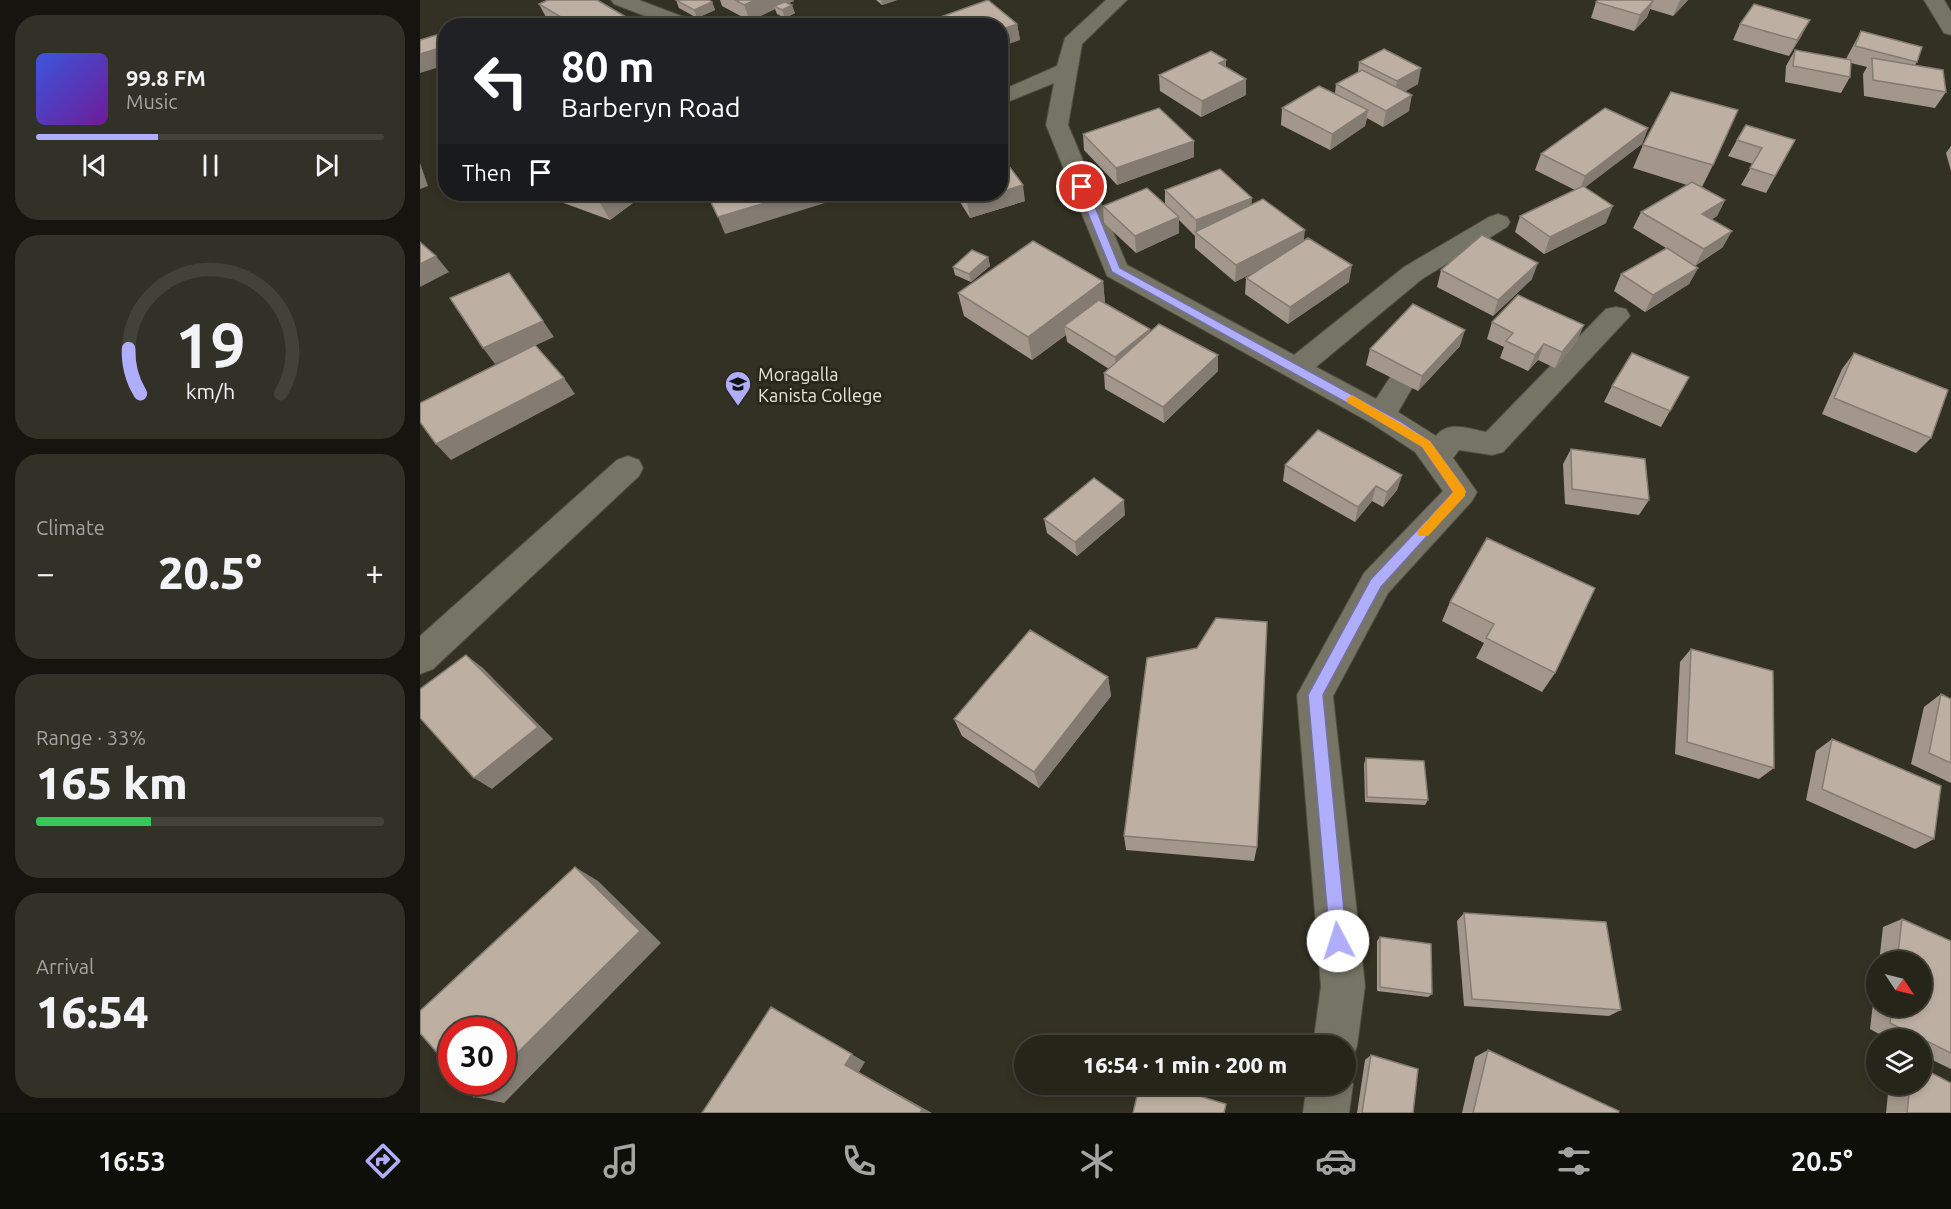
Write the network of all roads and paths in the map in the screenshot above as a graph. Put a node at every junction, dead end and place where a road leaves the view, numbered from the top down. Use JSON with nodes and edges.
{"nodes":[{"id":1,"x":621,"y":0,"type":"edge"},
{"id":2,"x":1117,"y":0,"type":"edge"},
{"id":3,"x":1934,"y":0,"type":"edge"},
{"id":4,"x":669,"y":18,"type":"edge"},
{"id":5,"x":1951,"y":29,"type":"edge"},
{"id":6,"x":1067,"y":69,"type":"junction"},
{"id":7,"x":1008,"y":95,"type":"edge"},
{"id":8,"x":1498,"y":222,"type":"dead end"},
{"id":9,"x":1616,"y":316,"type":"dead end"},
{"id":10,"x":1294,"y":369,"type":"junction"},
{"id":11,"x":1401,"y":383,"type":"edge"},
{"id":12,"x":1381,"y":415,"type":"junction"},
{"id":13,"x":1436,"y":458,"type":"junction"},
{"id":14,"x":628,"y":468,"type":"dead end"},
{"id":15,"x":420,"y":657,"type":"edge"},
{"id":16,"x":1336,"y":1035,"type":"edge"},
{"id":17,"x":1328,"y":1095,"type":"edge"},
{"id":18,"x":1326,"y":1113,"type":"edge"}],
"edges":[{"from":1,"to":4,"type":"street"},
{"from":2,"to":6,"type":"street"},
{"from":3,"to":5,"type":"street"},
{"from":6,"to":7,"type":"street"},
{"from":6,"to":10,"type":"street"},
{"from":8,"to":10,"type":"street"},
{"from":9,"to":13,"type":"street"},
{"from":10,"to":12,"type":"street"},
{"from":11,"to":12,"type":"street"},
{"from":12,"to":13,"type":"street"},
{"from":13,"to":16,"type":"street"},
{"from":14,"to":15,"type":"street"},
{"from":17,"to":18,"type":"street"}]}
